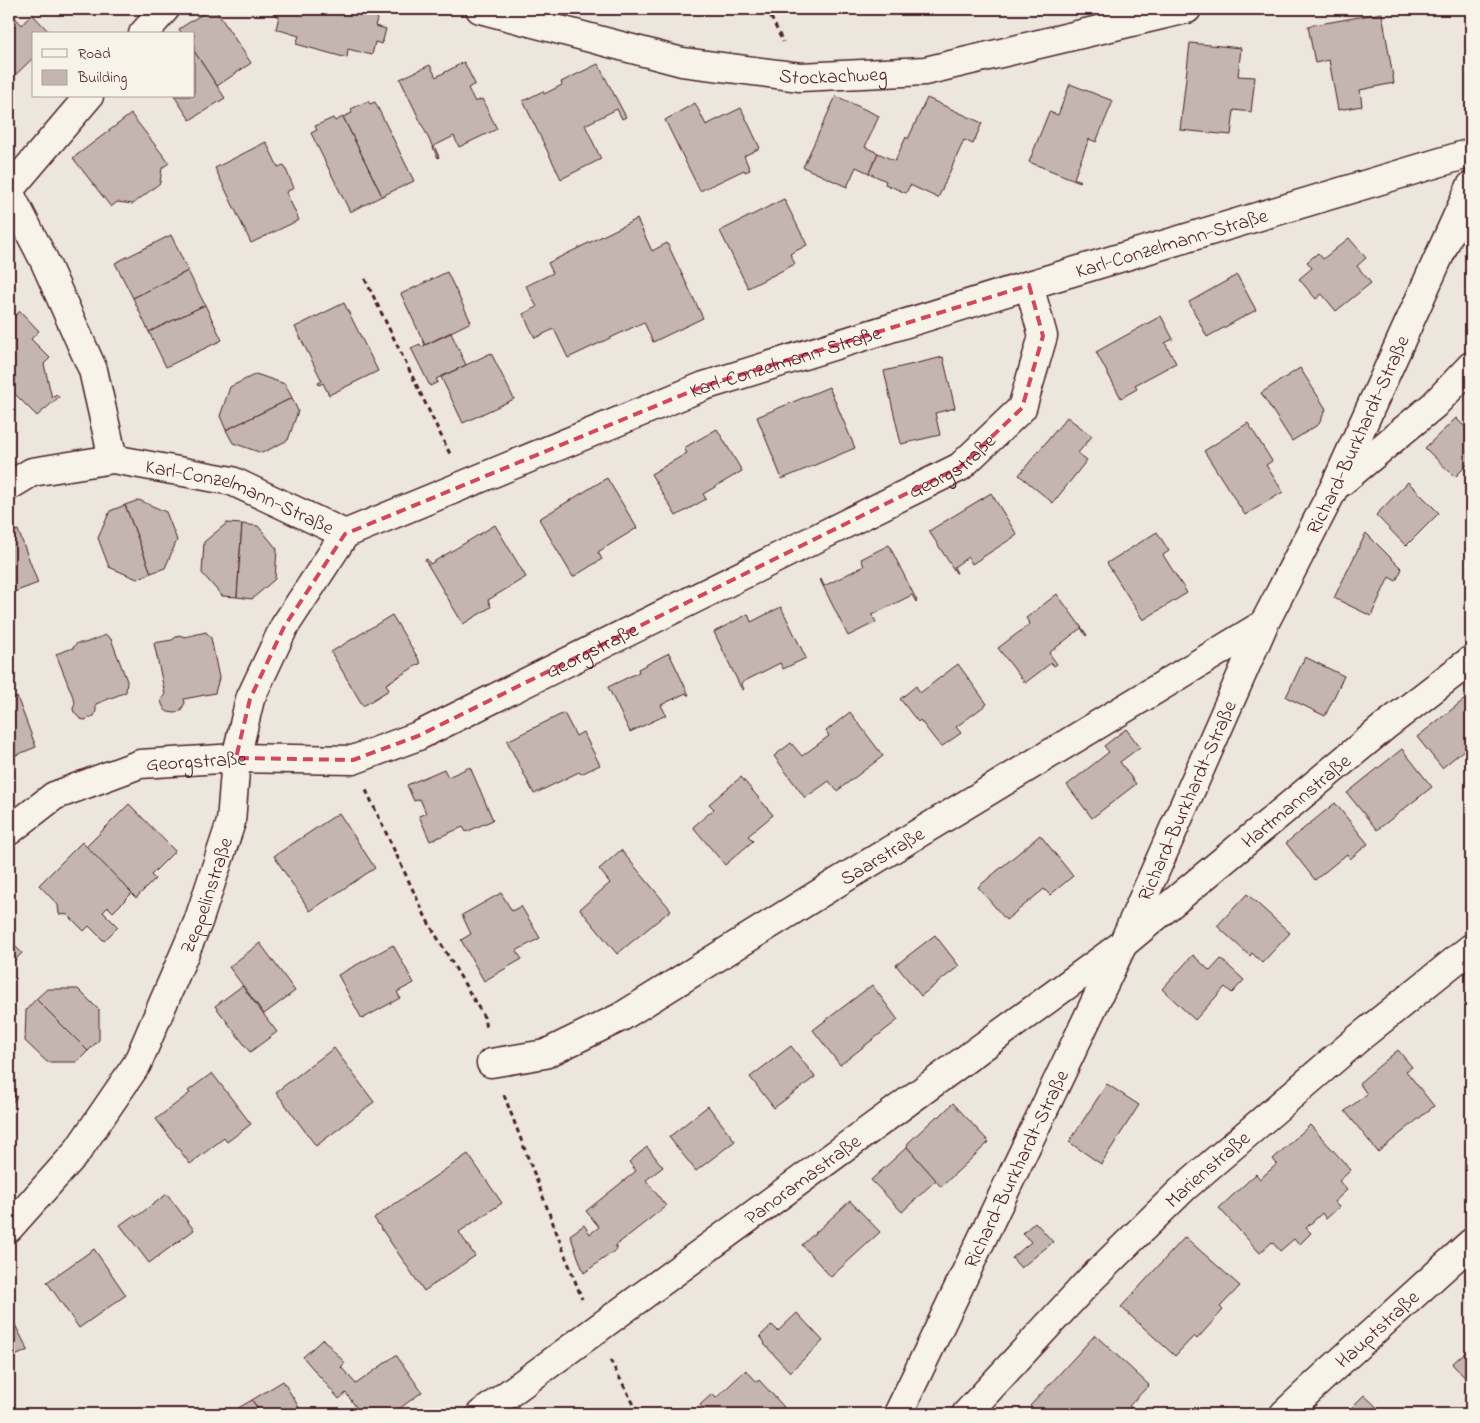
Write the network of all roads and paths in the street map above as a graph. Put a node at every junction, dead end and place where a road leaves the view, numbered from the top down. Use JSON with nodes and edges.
{"nodes":[{"id":1,"x":165,"y":9,"type":"edge"},
{"id":2,"x":480,"y":9,"type":"edge"},
{"id":3,"x":1187,"y":9,"type":"edge"},
{"id":4,"x":145,"y":32,"type":"edge"},
{"id":5,"x":87,"y":98,"type":"edge"},
{"id":6,"x":1471,"y":153,"type":"edge"},
{"id":7,"x":1471,"y":186,"type":"edge"},
{"id":8,"x":9,"y":191,"type":"edge"},
{"id":9,"x":365,"y":279,"type":"dead end"},
{"id":10,"x":1029,"y":285,"type":"junction"},
{"id":11,"x":1471,"y":366,"type":"edge"},
{"id":12,"x":113,"y":459,"type":"junction"},
{"id":13,"x":465,"y":483,"type":"junction"},
{"id":14,"x":9,"y":486,"type":"edge"},
{"id":15,"x":1335,"y":486,"type":"junction"},
{"id":16,"x":345,"y":534,"type":"junction"},
{"id":17,"x":1264,"y":624,"type":"junction"},
{"id":18,"x":1471,"y":660,"type":"edge"},
{"id":19,"x":236,"y":758,"type":"junction"},
{"id":20,"x":353,"y":760,"type":"junction"},
{"id":21,"x":9,"y":831,"type":"edge"},
{"id":22,"x":1123,"y":944,"type":"junction"},
{"id":23,"x":1471,"y":948,"type":"edge"},
{"id":24,"x":491,"y":1063,"type":"junction"},
{"id":25,"x":9,"y":1228,"type":"edge"},
{"id":26,"x":1471,"y":1243,"type":"edge"},
{"id":27,"x":595,"y":1331,"type":"junction"},
{"id":28,"x":480,"y":1414,"type":"edge"},
{"id":29,"x":639,"y":1414,"type":"edge"},
{"id":30,"x":898,"y":1414,"type":"edge"},
{"id":31,"x":966,"y":1414,"type":"edge"},
{"id":32,"x":1284,"y":1414,"type":"edge"}],
"edges":[{"from":1,"to":4,"type":"street"},
{"from":2,"to":3,"type":"street","name":"Stockachweg"},
{"from":5,"to":8,"type":"street"},
{"from":6,"to":10,"type":"street","name":"Karl-Conzelmann-Straße"},
{"from":7,"to":15,"type":"street","name":"Richard-Burkhardt-Straße"},
{"from":8,"to":12,"type":"street"},
{"from":9,"to":13,"type":"path"},
{"from":10,"to":13,"type":"street","name":"Karl-Conzelmann-Straße"},
{"from":10,"to":20,"type":"street","name":"Georgstraße"},
{"from":11,"to":15,"type":"street"},
{"from":12,"to":14,"type":"street","name":"Karl-Conzelmann-Straße"},
{"from":12,"to":16,"type":"street","name":"Karl-Conzelmann-Straße"},
{"from":13,"to":16,"type":"street","name":"Karl-Conzelmann-Straße"},
{"from":15,"to":17,"type":"street","name":"Richard-Burkhardt-Straße"},
{"from":16,"to":19,"type":"street","name":"Zeppelinstraße"},
{"from":17,"to":22,"type":"street","name":"Richard-Burkhardt-Straße"},
{"from":17,"to":24,"type":"street","name":"Saarstraße"},
{"from":18,"to":22,"type":"street","name":"Hartmannstraße"},
{"from":19,"to":20,"type":"street","name":"Georgstraße"},
{"from":19,"to":21,"type":"street","name":"Georgstraße"},
{"from":19,"to":25,"type":"street","name":"Zeppelinstraße"},
{"from":20,"to":24,"type":"path"},
{"from":22,"to":27,"type":"street","name":"Panoramastraße"},
{"from":22,"to":30,"type":"street","name":"Richard-Burkhardt-Straße"},
{"from":23,"to":31,"type":"street","name":"Marienstraße"},
{"from":24,"to":27,"type":"path"},
{"from":26,"to":32,"type":"street","name":"Hauptstraße"},
{"from":27,"to":28,"type":"street","name":"Panoramastraße"},
{"from":27,"to":29,"type":"path"}]}
